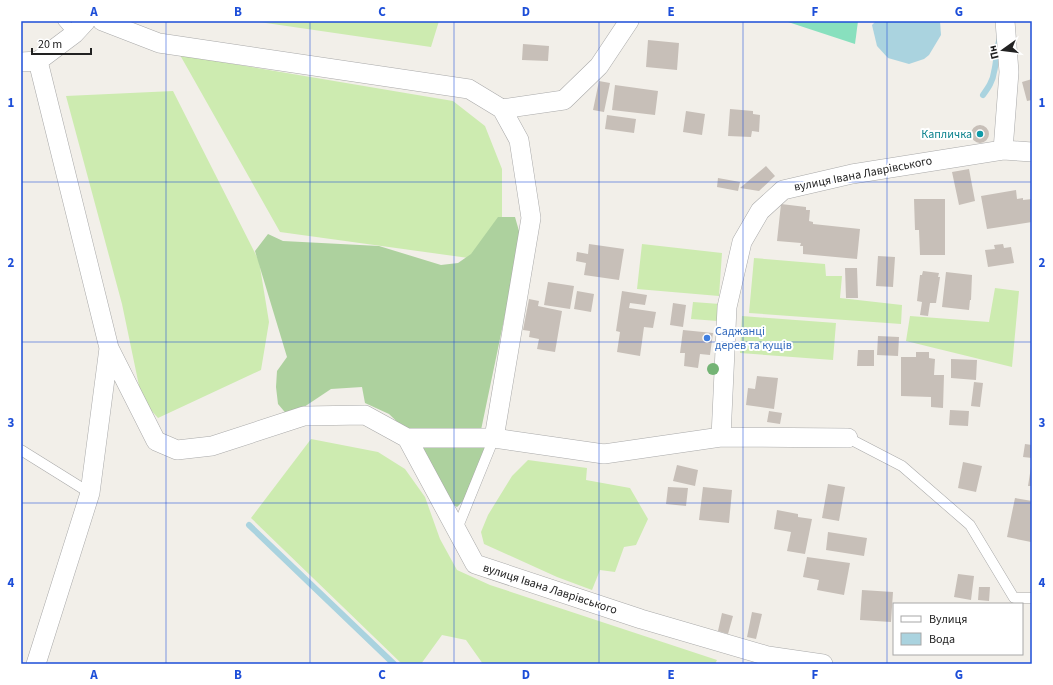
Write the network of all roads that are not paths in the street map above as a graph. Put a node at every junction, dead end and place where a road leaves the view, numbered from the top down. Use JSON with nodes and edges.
{"nodes":[{"id":1,"x":102,"y":21,"type":"edge"},
{"id":2,"x":629,"y":21,"type":"edge"},
{"id":3,"x":1005,"y":21,"type":"edge"},
{"id":4,"x":74,"y":25,"type":"edge"},
{"id":5,"x":30,"y":62,"type":"edge"},
{"id":6,"x":502,"y":109,"type":"junction"},
{"id":7,"x":1003,"y":150,"type":"junction"},
{"id":8,"x":1032,"y":152,"type":"edge"},
{"id":9,"x":109,"y":348,"type":"junction"},
{"id":10,"x":721,"y":437,"type":"junction"},
{"id":11,"x":407,"y":438,"type":"junction"},
{"id":12,"x":494,"y":438,"type":"junction"},
{"id":13,"x":848,"y":438,"type":"joint"},
{"id":14,"x":21,"y":450,"type":"edge"},
{"id":15,"x":90,"y":493,"type":"junction"},
{"id":16,"x":457,"y":529,"type":"junction"},
{"id":17,"x":1032,"y":598,"type":"edge"},
{"id":18,"x":36,"y":664,"type":"edge"},
{"id":19,"x":823,"y":664,"type":"edge"}],
"edges":[{"from":1,"to":6,"type":"street"},
{"from":2,"to":6,"type":"street"},
{"from":3,"to":7,"type":"street"},
{"from":4,"to":5,"type":"street"},
{"from":5,"to":9,"type":"street"},
{"from":6,"to":12,"type":"street"},
{"from":7,"to":8,"type":"street","name":"вулиця Івана Лаврівського"},
{"from":7,"to":10,"type":"street","name":"вулиця Івана Лаврівського"},
{"from":9,"to":11,"type":"street"},
{"from":9,"to":15,"type":"street"},
{"from":10,"to":12,"type":"street"},
{"from":10,"to":13,"type":"street"},
{"from":11,"to":12,"type":"street"},
{"from":11,"to":16,"type":"street","name":"вулиця Івана Лаврівського"},
{"from":12,"to":16,"type":"lane"},
{"from":13,"to":17,"type":"lane"},
{"from":14,"to":15,"type":"lane"},
{"from":15,"to":18,"type":"street"},
{"from":16,"to":19,"type":"street","name":"вулиця Івана Лаврівського"}]}
